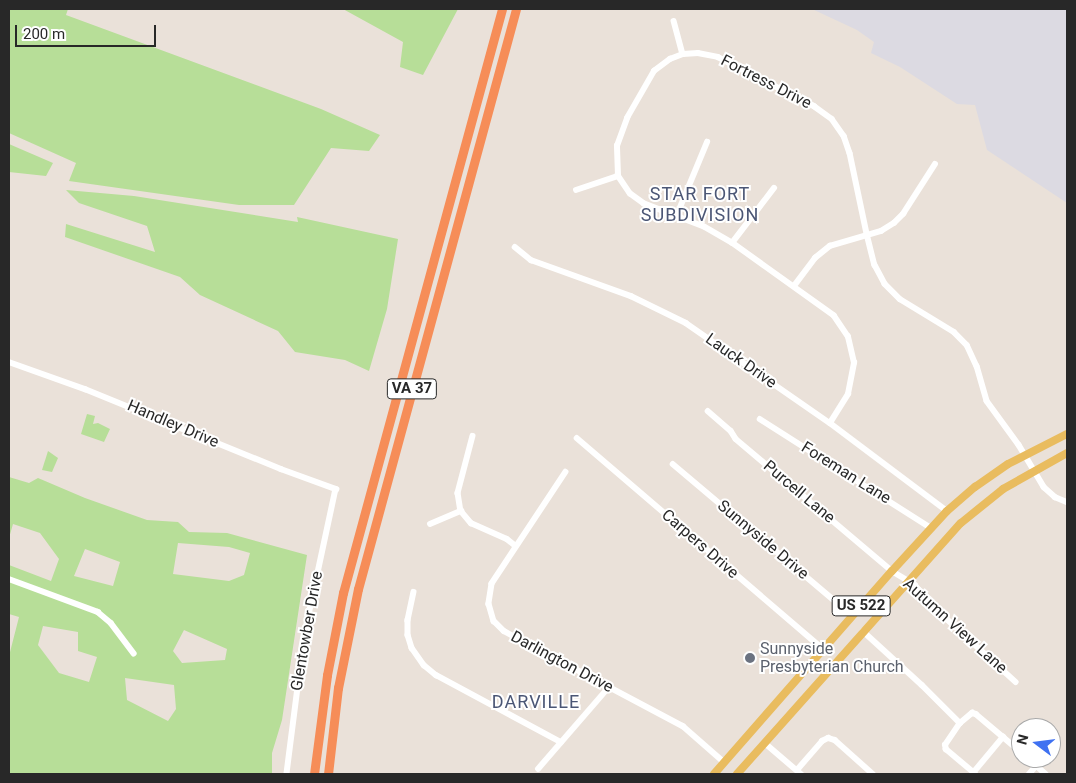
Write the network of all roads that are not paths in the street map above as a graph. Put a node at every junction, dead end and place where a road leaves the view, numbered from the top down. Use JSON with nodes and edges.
{"nodes":[{"id":1,"x":502,"y":9,"type":"edge"},
{"id":2,"x":516,"y":9,"type":"edge"},
{"id":3,"x":674,"y":21,"type":"dead end"},
{"id":4,"x":683,"y":54,"type":"junction"},
{"id":5,"x":707,"y":142,"type":"dead end"},
{"id":6,"x":935,"y":164,"type":"dead end"},
{"id":7,"x":618,"y":176,"type":"junction"},
{"id":8,"x":774,"y":188,"type":"dead end"},
{"id":9,"x":576,"y":190,"type":"dead end"},
{"id":10,"x":676,"y":217,"type":"junction"},
{"id":11,"x":867,"y":234,"type":"junction"},
{"id":12,"x":732,"y":243,"type":"junction"},
{"id":13,"x":515,"y":247,"type":"dead end"},
{"id":14,"x":794,"y":286,"type":"junction"},
{"id":15,"x":9,"y":362,"type":"edge"},
{"id":16,"x":708,"y":411,"type":"dead end"},
{"id":17,"x":760,"y":419,"type":"dead end"},
{"id":18,"x":830,"y":423,"type":"junction"},
{"id":19,"x":1067,"y":434,"type":"edge"},
{"id":20,"x":473,"y":436,"type":"dead end"},
{"id":21,"x":577,"y":438,"type":"dead end"},
{"id":22,"x":1067,"y":453,"type":"edge"},
{"id":23,"x":1024,"y":454,"type":"junction"},
{"id":24,"x":674,"y":464,"type":"dead end"},
{"id":25,"x":1034,"y":470,"type":"junction"},
{"id":26,"x":566,"y":472,"type":"dead end"},
{"id":27,"x":336,"y":489,"type":"joint"},
{"id":28,"x":1067,"y":502,"type":"edge"},
{"id":29,"x":461,"y":511,"type":"junction"},
{"id":30,"x":947,"y":511,"type":"junction"},
{"id":31,"x":430,"y":524,"type":"dead end"},
{"id":32,"x":931,"y":528,"type":"junction"},
{"id":33,"x":516,"y":546,"type":"junction"},
{"id":34,"x":892,"y":571,"type":"junction"},
{"id":35,"x":9,"y":579,"type":"edge"},
{"id":36,"x":908,"y":581,"type":"junction"},
{"id":37,"x":414,"y":592,"type":"dead end"},
{"id":38,"x":853,"y":616,"type":"junction"},
{"id":39,"x":863,"y":631,"type":"junction"},
{"id":40,"x":823,"y":649,"type":"junction"},
{"id":41,"x":134,"y":653,"type":"dead end"},
{"id":42,"x":1016,"y":682,"type":"dead end"},
{"id":43,"x":794,"y":683,"type":"junction"},
{"id":44,"x":610,"y":686,"type":"junction"},
{"id":45,"x":806,"y":696,"type":"junction"},
{"id":46,"x":960,"y":723,"type":"junction"},
{"id":47,"x":1003,"y":737,"type":"junction"},
{"id":48,"x":561,"y":742,"type":"junction"},
{"id":49,"x":765,"y":743,"type":"junction"},
{"id":50,"x":1011,"y":744,"type":"edge"},
{"id":51,"x":724,"y":762,"type":"junction"},
{"id":52,"x":538,"y":769,"type":"dead end"},
{"id":53,"x":799,"y":772,"type":"edge"},
{"id":54,"x":286,"y":774,"type":"edge"},
{"id":55,"x":314,"y":774,"type":"edge"},
{"id":56,"x":328,"y":774,"type":"edge"},
{"id":57,"x":714,"y":774,"type":"edge"},
{"id":58,"x":737,"y":774,"type":"edge"},
{"id":59,"x":873,"y":774,"type":"edge"},
{"id":60,"x":974,"y":774,"type":"edge"}],
"edges":[{"from":1,"to":55,"type":"highway","number":"VA 37"},
{"from":2,"to":56,"type":"highway","number":"VA 37"},
{"from":3,"to":4,"type":"street"},
{"from":4,"to":7,"type":"street"},
{"from":4,"to":11,"type":"street","name":"Fortress Drive"},
{"from":5,"to":10,"type":"street"},
{"from":6,"to":11,"type":"street"},
{"from":7,"to":9,"type":"street"},
{"from":7,"to":10,"type":"street"},
{"from":8,"to":12,"type":"street"},
{"from":10,"to":12,"type":"street"},
{"from":11,"to":14,"type":"street"},
{"from":11,"to":23,"type":"street","name":"Fortress Drive"},
{"from":12,"to":14,"type":"street"},
{"from":13,"to":18,"type":"street","name":"Lauck Drive"},
{"from":14,"to":18,"type":"street"},
{"from":15,"to":27,"type":"street","name":"Handley Drive"},
{"from":16,"to":34,"type":"street","name":"Purcell Lane"},
{"from":17,"to":32,"type":"street","name":"Foreman Lane"},
{"from":18,"to":30,"type":"street","name":"Lauck Drive"},
{"from":19,"to":23,"type":"main road","number":"US 522"},
{"from":20,"to":29,"type":"street"},
{"from":21,"to":40,"type":"street","name":"Carpers Drive"},
{"from":22,"to":25,"type":"main road","number":"US 522"},
{"from":23,"to":25,"type":"street","name":"Fortress Drive"},
{"from":23,"to":30,"type":"main road","number":"US 522"},
{"from":24,"to":38,"type":"street","name":"Sunnyside Drive"},
{"from":25,"to":28,"type":"street","name":"Fortress Drive"},
{"from":25,"to":36,"type":"main road","number":"US 522"},
{"from":26,"to":33,"type":"street","name":"Darlington Drive"},
{"from":27,"to":54,"type":"street","name":"Glentowber Drive"},
{"from":29,"to":31,"type":"street"},
{"from":29,"to":33,"type":"street"},
{"from":30,"to":32,"type":"main road","number":"US 522"},
{"from":32,"to":34,"type":"main road","number":"US 522"},
{"from":33,"to":44,"type":"street","name":"Darlington Drive"},
{"from":34,"to":36,"type":"street","name":"Autumn View Lane"},
{"from":34,"to":38,"type":"main road","number":"US 522"},
{"from":35,"to":41,"type":"street"},
{"from":36,"to":39,"type":"main road","number":"US 522"},
{"from":36,"to":42,"type":"street","name":"Autumn View Lane"},
{"from":37,"to":48,"type":"street"},
{"from":38,"to":40,"type":"main road","number":"US 522"},
{"from":39,"to":45,"type":"main road","number":"US 522"},
{"from":39,"to":46,"type":"street"},
{"from":40,"to":43,"type":"main road","number":"US 522"},
{"from":43,"to":45,"type":"main road"},
{"from":43,"to":51,"type":"main road","number":"US 522"},
{"from":44,"to":48,"type":"street"},
{"from":44,"to":51,"type":"street","name":"Darlington Drive"},
{"from":45,"to":49,"type":"main road","number":"US 522"},
{"from":46,"to":47,"type":"street"},
{"from":46,"to":60,"type":"street"},
{"from":47,"to":50,"type":"street"},
{"from":47,"to":60,"type":"street"},
{"from":48,"to":52,"type":"street"},
{"from":49,"to":53,"type":"street"},
{"from":49,"to":58,"type":"main road","number":"US 522"},
{"from":51,"to":57,"type":"main road","number":"US 522"},
{"from":53,"to":59,"type":"street"}]}
